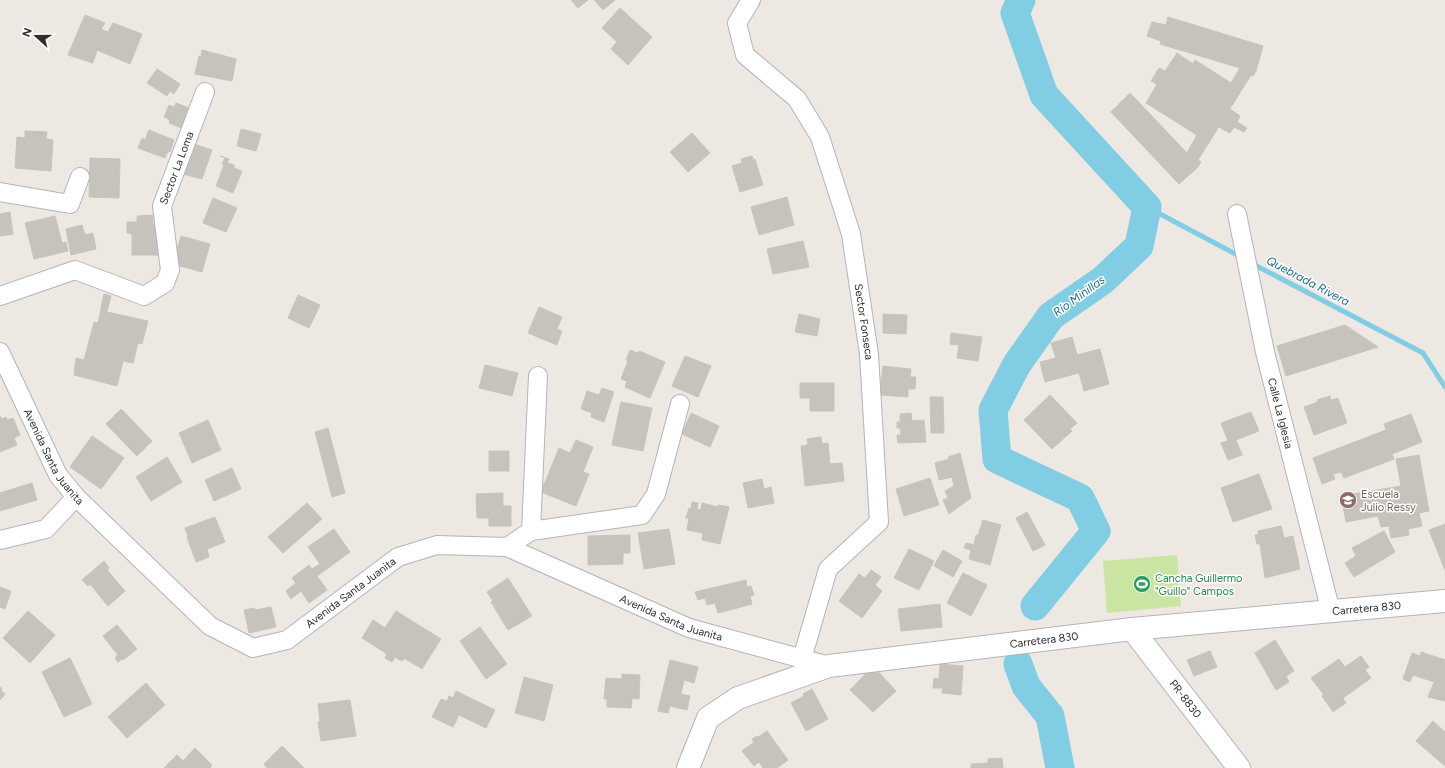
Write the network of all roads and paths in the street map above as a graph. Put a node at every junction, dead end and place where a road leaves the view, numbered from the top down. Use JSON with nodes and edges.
{"nodes":[{"id":1,"x":751,"y":0,"type":"edge"},
{"id":2,"x":205,"y":92,"type":"dead end"},
{"id":3,"x":80,"y":177,"type":"dead end"},
{"id":4,"x":0,"y":192,"type":"edge"},
{"id":5,"x":1237,"y":214,"type":"dead end"},
{"id":6,"x":0,"y":296,"type":"edge"},
{"id":7,"x":0,"y":352,"type":"edge"},
{"id":8,"x":538,"y":376,"type":"dead end"},
{"id":9,"x":680,"y":404,"type":"dead end"},
{"id":10,"x":76,"y":497,"type":"junction"},
{"id":11,"x":531,"y":530,"type":"junction"},
{"id":12,"x":0,"y":540,"type":"edge"},
{"id":13,"x":507,"y":547,"type":"junction"},
{"id":14,"x":1445,"y":602,"type":"edge"},
{"id":15,"x":1331,"y":612,"type":"junction"},
{"id":16,"x":1132,"y":629,"type":"junction"},
{"id":17,"x":802,"y":659,"type":"junction"},
{"id":18,"x":829,"y":666,"type":"junction"},
{"id":19,"x":688,"y":768,"type":"edge"},
{"id":20,"x":1239,"y":768,"type":"edge"}],
"edges":[{"from":1,"to":17,"type":"street","name":"Sector Fonseca"},
{"from":2,"to":6,"type":"street","name":"Sector La Loma"},
{"from":3,"to":4,"type":"street"},
{"from":5,"to":15,"type":"street","name":"Calle La Iglesia"},
{"from":7,"to":10,"type":"street","name":"Avenida Santa Juanita"},
{"from":8,"to":11,"type":"street"},
{"from":9,"to":11,"type":"street"},
{"from":10,"to":12,"type":"street"},
{"from":10,"to":13,"type":"street","name":"Avenida Santa Juanita"},
{"from":11,"to":13,"type":"street"},
{"from":13,"to":17,"type":"street","name":"Avenida Santa Juanita"},
{"from":14,"to":15,"type":"street","name":"Carretera 830"},
{"from":15,"to":16,"type":"street","name":"Carretera 830"},
{"from":16,"to":18,"type":"street","name":"Carretera 830"},
{"from":16,"to":20,"type":"street","name":"PR-8830","number":"PR-8830"},
{"from":17,"to":18,"type":"street","name":"Avenida Santa Juanita"},
{"from":18,"to":19,"type":"street","name":"Carretera 830"}]}
